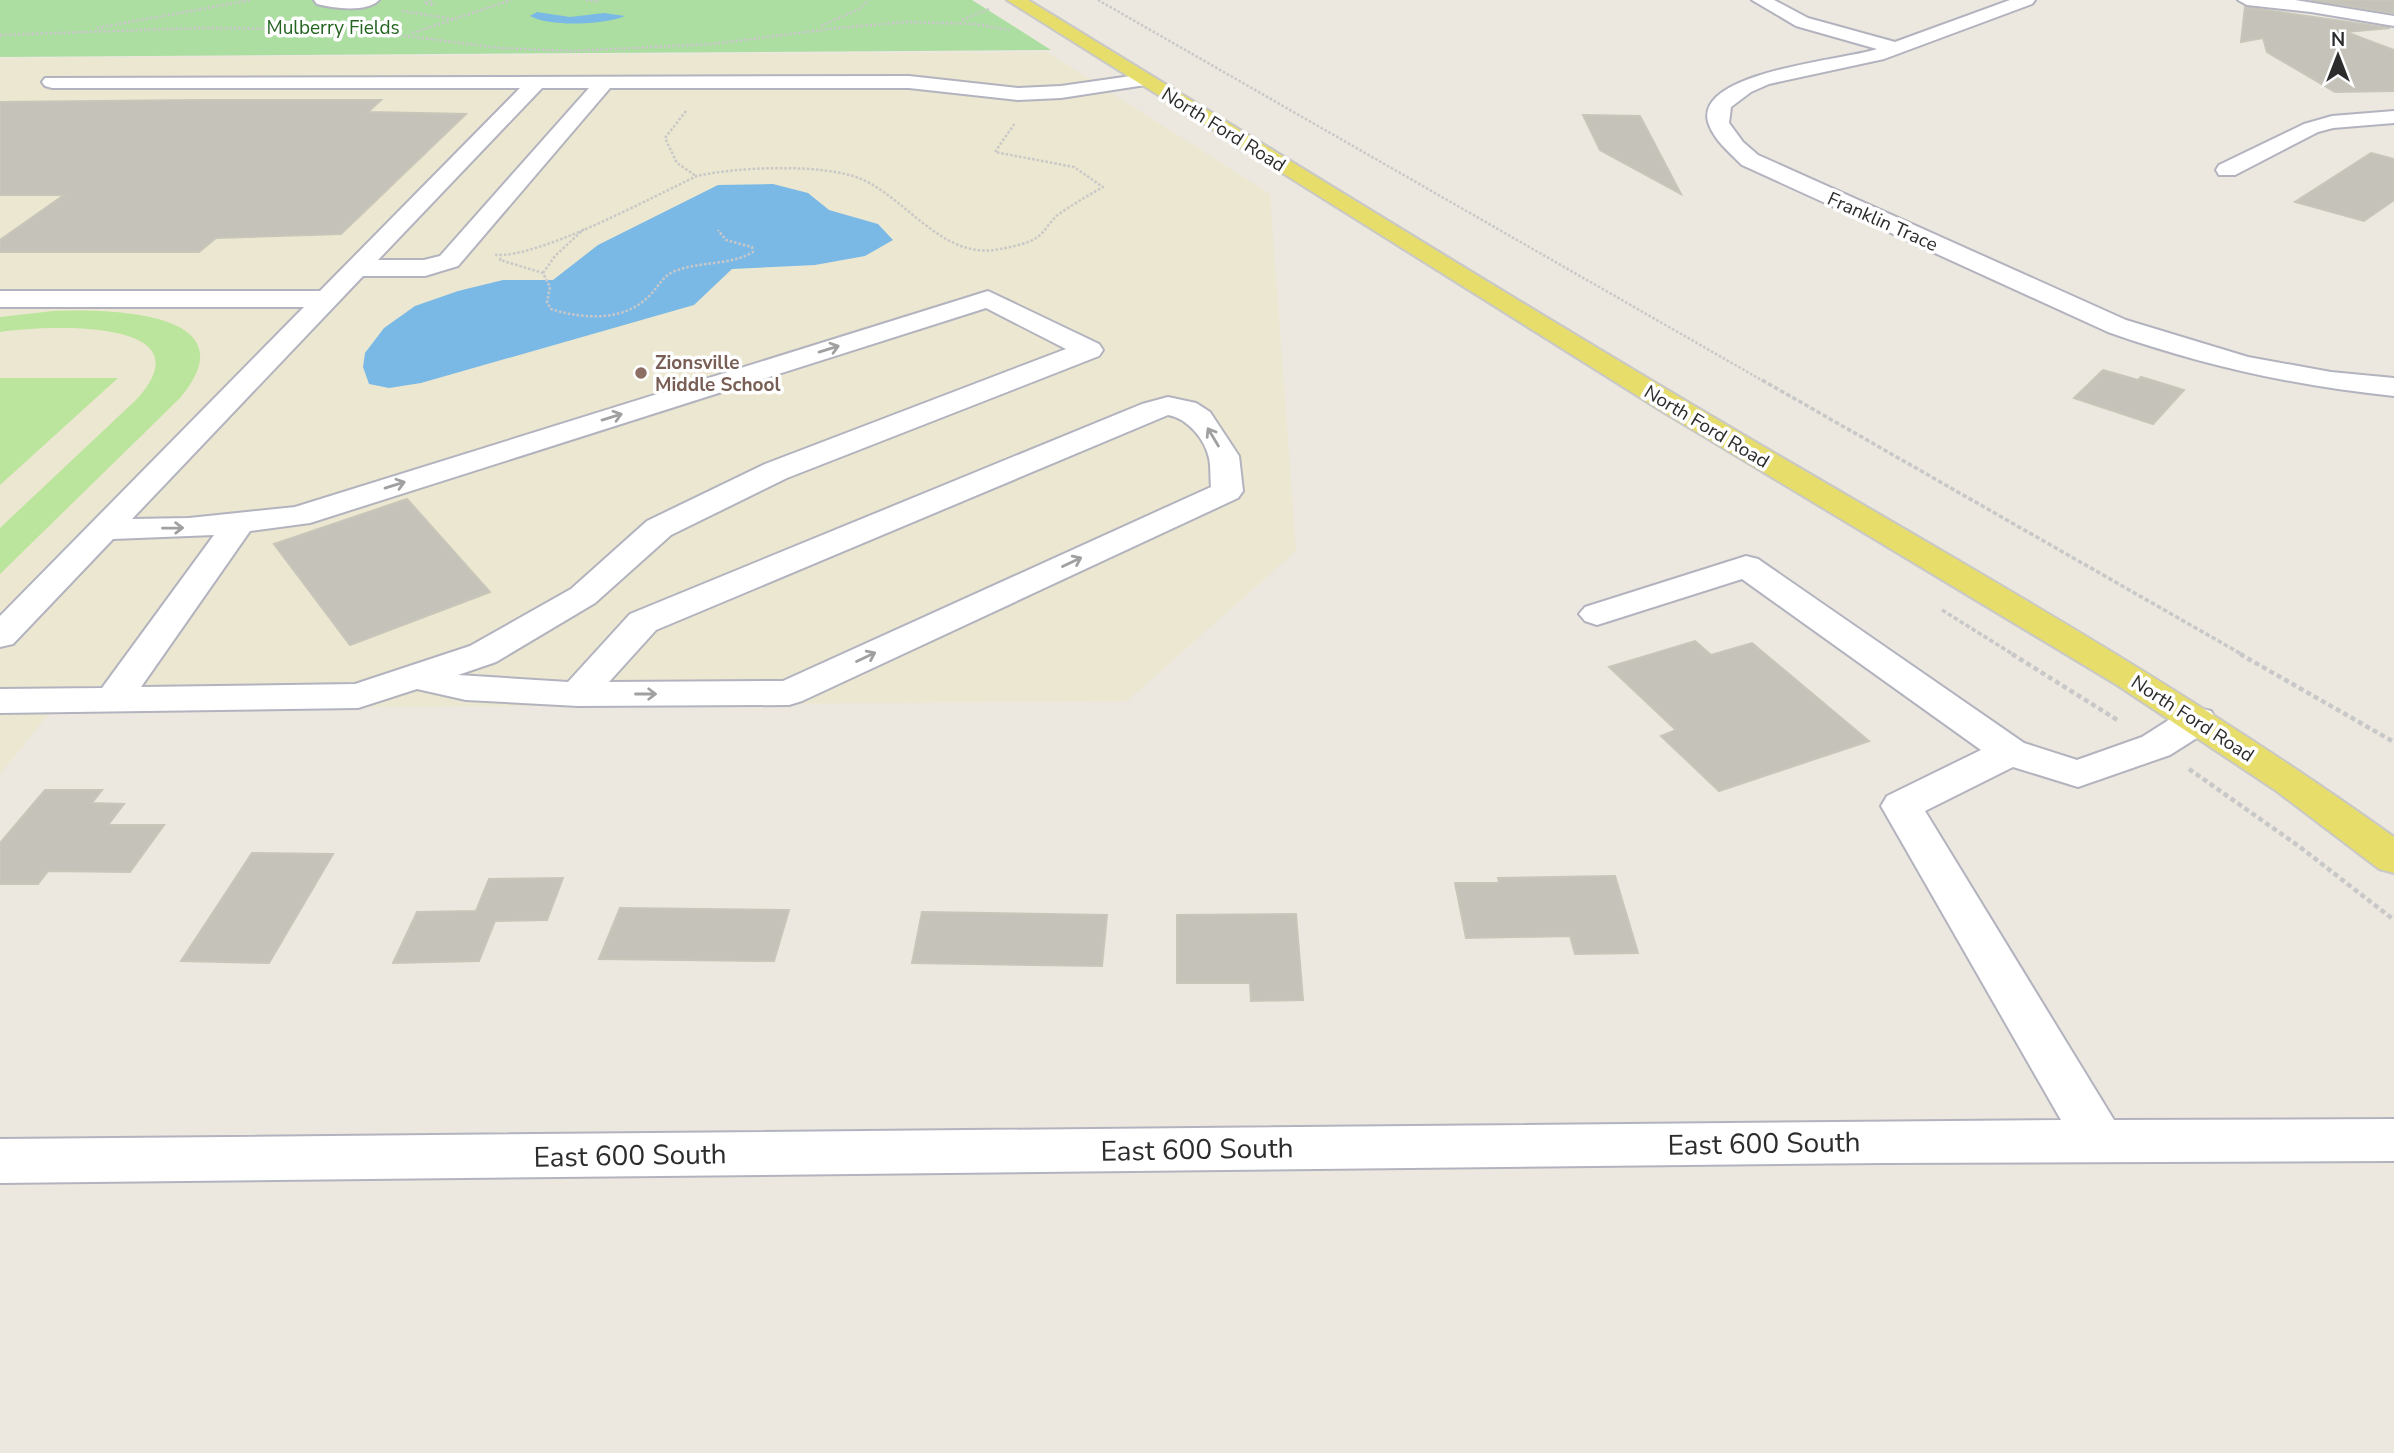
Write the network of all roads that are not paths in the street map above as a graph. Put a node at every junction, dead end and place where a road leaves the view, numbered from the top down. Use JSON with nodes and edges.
{"nodes":[{"id":1,"x":323,"y":0,"type":"edge"},
{"id":2,"x":370,"y":0,"type":"edge"},
{"id":3,"x":1761,"y":0,"type":"edge"},
{"id":4,"x":2025,"y":0,"type":"edge"},
{"id":5,"x":2248,"y":0,"type":"edge"},
{"id":6,"x":1004,"y":4,"type":"edge"},
{"id":7,"x":2394,"y":21,"type":"edge"},
{"id":8,"x":1897,"y":48,"type":"junction"},
{"id":9,"x":1145,"y":80,"type":"junction"},
{"id":10,"x":52,"y":82,"type":"dead end"},
{"id":11,"x":537,"y":82,"type":"junction"},
{"id":12,"x":605,"y":82,"type":"junction"},
{"id":13,"x":2394,"y":117,"type":"edge"},
{"id":14,"x":2227,"y":170,"type":"dead end"},
{"id":15,"x":357,"y":268,"type":"junction"},
{"id":16,"x":0,"y":299,"type":"edge"},
{"id":17,"x":329,"y":299,"type":"junction"},
{"id":18,"x":2394,"y":387,"type":"edge"},
{"id":19,"x":240,"y":522,"type":"junction"},
{"id":20,"x":105,"y":529,"type":"junction"},
{"id":21,"x":1597,"y":614,"type":"dead end"},
{"id":22,"x":0,"y":636,"type":"edge"},
{"id":23,"x":415,"y":677,"type":"junction"},
{"id":24,"x":578,"y":694,"type":"junction"},
{"id":25,"x":113,"y":699,"type":"junction"},
{"id":26,"x":0,"y":701,"type":"edge"},
{"id":27,"x":2197,"y":720,"type":"junction"},
{"id":28,"x":2010,"y":752,"type":"junction"},
{"id":29,"x":2394,"y":858,"type":"edge"},
{"id":30,"x":2394,"y":1140,"type":"edge"},
{"id":31,"x":2100,"y":1141,"type":"junction"},
{"id":32,"x":0,"y":1161,"type":"edge"}],
"edges":[{"from":1,"to":2,"type":"street"},
{"from":3,"to":8,"type":"street"},
{"from":4,"to":8,"type":"street","name":"Franklin Trace"},
{"from":5,"to":7,"type":"street"},
{"from":6,"to":9,"type":"main road","name":"North Ford Road"},
{"from":8,"to":18,"type":"street","name":"Franklin Trace"},
{"from":9,"to":12,"type":"street"},
{"from":9,"to":27,"type":"main road","name":"North Ford Road"},
{"from":10,"to":11,"type":"street"},
{"from":11,"to":12,"type":"street"},
{"from":11,"to":15,"type":"street"},
{"from":12,"to":15,"type":"street"},
{"from":13,"to":14,"type":"street"},
{"from":15,"to":17,"type":"street"},
{"from":16,"to":17,"type":"street"},
{"from":17,"to":20,"type":"street"},
{"from":20,"to":19,"type":"street","one_way":true},
{"from":19,"to":23,"type":"street","one_way":true},
{"from":19,"to":25,"type":"street"},
{"from":20,"to":22,"type":"street"},
{"from":21,"to":28,"type":"street"},
{"from":23,"to":24,"type":"street"},
{"from":23,"to":25,"type":"street"},
{"from":24,"to":24,"type":"street","one_way":true},
{"from":25,"to":26,"type":"street"},
{"from":27,"to":28,"type":"street"},
{"from":27,"to":29,"type":"main road","name":"North Ford Road"},
{"from":28,"to":31,"type":"street"},
{"from":30,"to":31,"type":"street","name":"East 600 South"},
{"from":31,"to":32,"type":"street","name":"East 600 South"}]}
